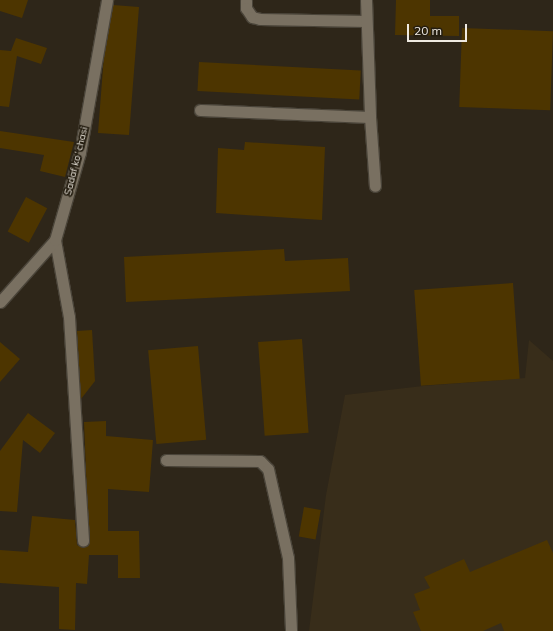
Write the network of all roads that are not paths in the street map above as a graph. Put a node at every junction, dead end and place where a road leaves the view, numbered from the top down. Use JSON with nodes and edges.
{"nodes":[{"id":1,"x":107,"y":0,"type":"edge"},
{"id":2,"x":246,"y":0,"type":"edge"},
{"id":3,"x":366,"y":0,"type":"edge"},
{"id":4,"x":366,"y":21,"type":"junction"},
{"id":5,"x":200,"y":110,"type":"dead end"},
{"id":6,"x":370,"y":116,"type":"junction"},
{"id":7,"x":375,"y":186,"type":"dead end"},
{"id":8,"x":55,"y":240,"type":"junction"},
{"id":9,"x":0,"y":302,"type":"edge"},
{"id":10,"x":166,"y":460,"type":"dead end"},
{"id":11,"x":83,"y":541,"type":"dead end"},
{"id":12,"x":291,"y":631,"type":"edge"}],
"edges":[{"from":1,"to":8,"type":"street","name":"Sadaf koʻchasi"},
{"from":2,"to":4,"type":"street"},
{"from":3,"to":4,"type":"street"},
{"from":4,"to":6,"type":"street"},
{"from":5,"to":6,"type":"street"},
{"from":6,"to":7,"type":"street"},
{"from":8,"to":9,"type":"street","name":"Sadaf koʻchasi"},
{"from":8,"to":11,"type":"street"},
{"from":10,"to":12,"type":"street"}]}
